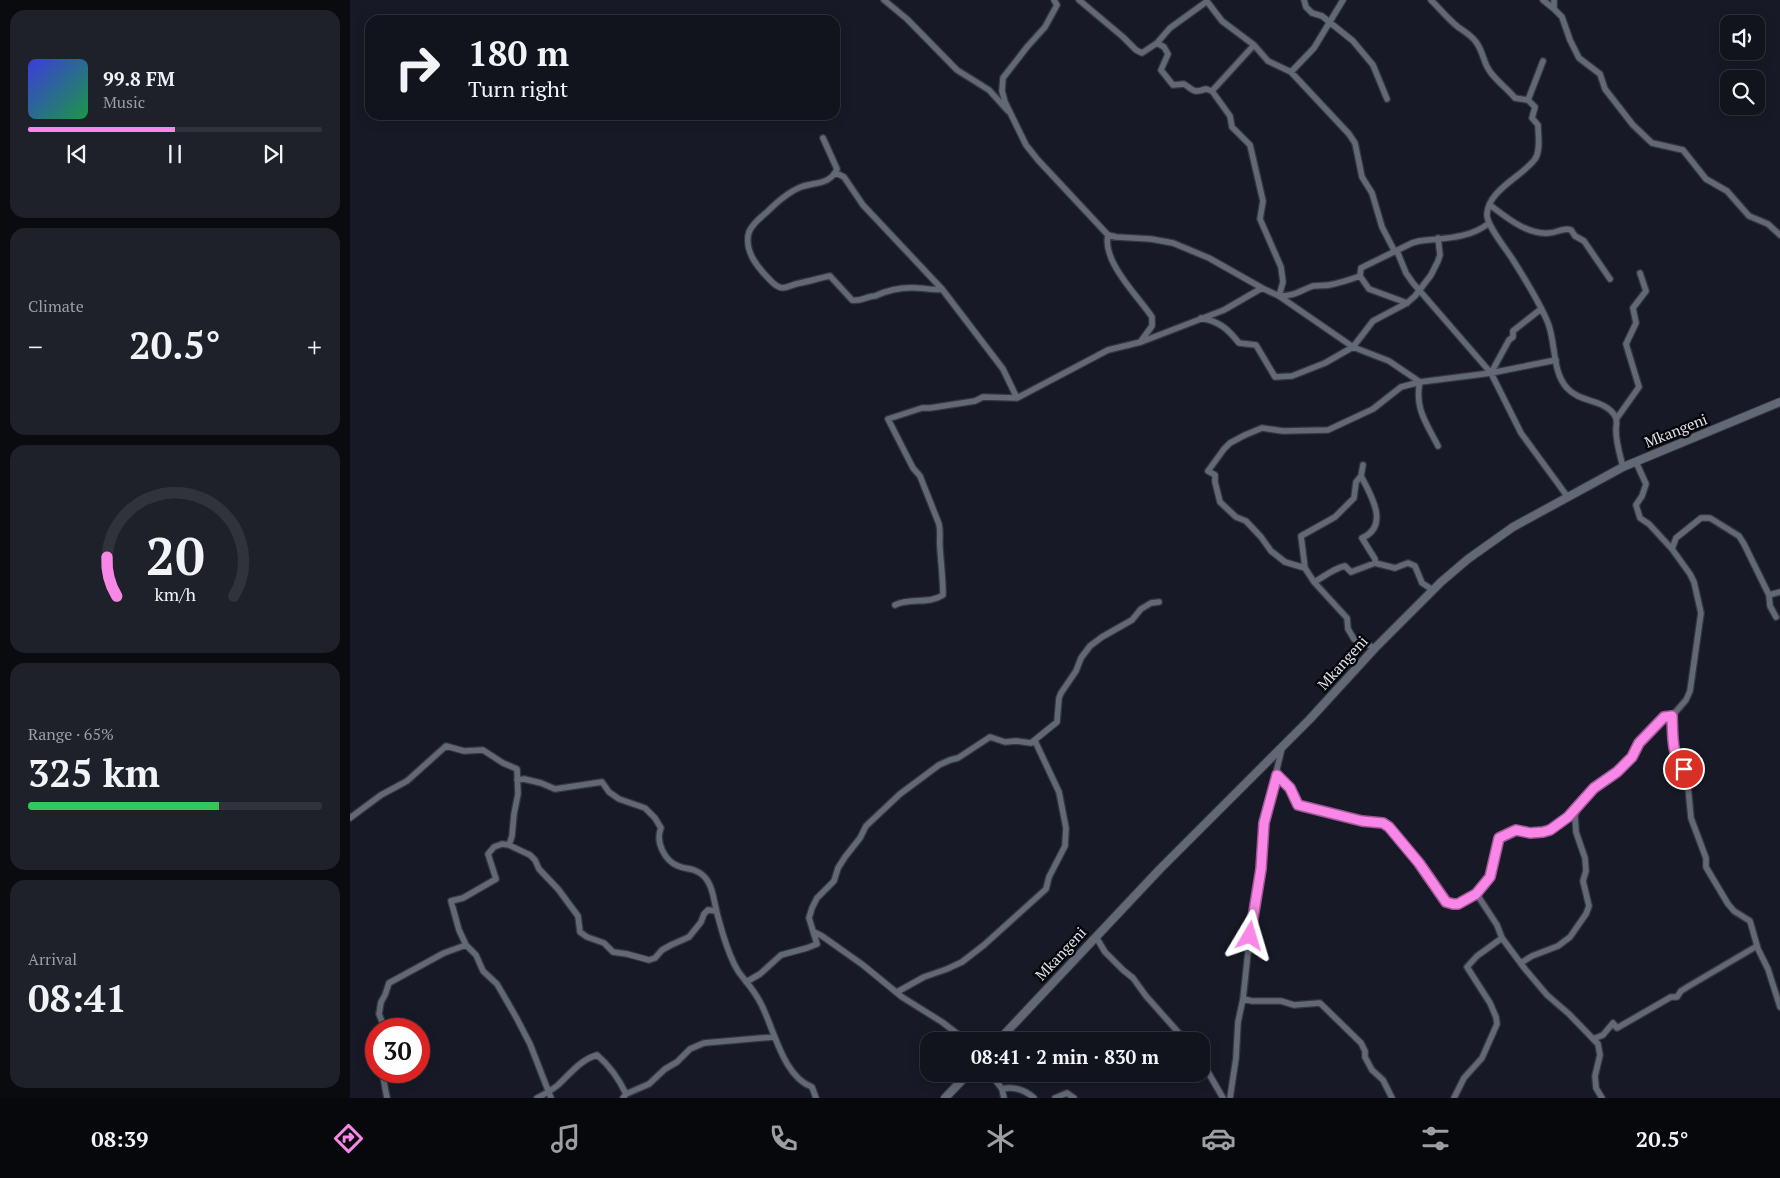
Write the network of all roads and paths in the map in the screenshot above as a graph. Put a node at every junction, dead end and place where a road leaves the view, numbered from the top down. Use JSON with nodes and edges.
{"nodes":[{"id":1,"x":884,"y":0,"type":"edge"},
{"id":2,"x":1055,"y":0,"type":"edge"},
{"id":3,"x":1079,"y":0,"type":"edge"},
{"id":4,"x":1304,"y":0,"type":"edge"},
{"id":5,"x":1343,"y":0,"type":"edge"},
{"id":6,"x":1431,"y":0,"type":"edge"},
{"id":7,"x":1543,"y":0,"type":"edge"},
{"id":8,"x":1554,"y":0,"type":"edge"},
{"id":9,"x":1206,"y":1,"type":"edge"},
{"id":10,"x":1554,"y":9,"type":"junction"},
{"id":11,"x":1330,"y":22,"type":"junction"},
{"id":12,"x":1157,"y":43,"type":"junction"},
{"id":13,"x":1254,"y":44,"type":"junction"},
{"id":14,"x":1543,"y":61,"type":"dead end"},
{"id":15,"x":1291,"y":72,"type":"junction"},
{"id":16,"x":1212,"y":91,"type":"junction"},
{"id":17,"x":1387,"y":99,"type":"dead end"},
{"id":18,"x":1528,"y":100,"type":"junction"},
{"id":19,"x":1013,"y":116,"type":"junction"},
{"id":20,"x":823,"y":138,"type":"dead end"},
{"id":21,"x":836,"y":173,"type":"junction"},
{"id":22,"x":1490,"y":205,"type":"junction"},
{"id":23,"x":1489,"y":223,"type":"junction"},
{"id":24,"x":1108,"y":235,"type":"junction"},
{"id":25,"x":1780,"y":235,"type":"edge"},
{"id":26,"x":1438,"y":238,"type":"junction"},
{"id":27,"x":1396,"y":251,"type":"junction"},
{"id":28,"x":1640,"y":273,"type":"dead end"},
{"id":29,"x":1360,"y":276,"type":"junction"},
{"id":30,"x":1610,"y":280,"type":"dead end"},
{"id":31,"x":1262,"y":288,"type":"junction"},
{"id":32,"x":942,"y":289,"type":"junction"},
{"id":33,"x":1420,"y":290,"type":"junction"},
{"id":34,"x":1278,"y":296,"type":"junction"},
{"id":35,"x":1407,"y":303,"type":"junction"},
{"id":36,"x":1540,"y":309,"type":"junction"},
{"id":37,"x":1201,"y":318,"type":"junction"},
{"id":38,"x":1141,"y":342,"type":"junction"},
{"id":39,"x":1353,"y":347,"type":"junction"},
{"id":40,"x":1556,"y":360,"type":"junction"},
{"id":41,"x":1491,"y":373,"type":"junction"},
{"id":42,"x":1420,"y":382,"type":"junction"},
{"id":43,"x":1017,"y":398,"type":"junction"},
{"id":44,"x":1780,"y":402,"type":"edge"},
{"id":45,"x":1617,"y":418,"type":"junction"},
{"id":46,"x":1438,"y":446,"type":"dead end"},
{"id":47,"x":1636,"y":462,"type":"junction"},
{"id":48,"x":1363,"y":465,"type":"dead end"},
{"id":49,"x":1623,"y":468,"type":"junction"},
{"id":50,"x":1361,"y":476,"type":"junction"},
{"id":51,"x":1568,"y":496,"type":"junction"},
{"id":52,"x":1672,"y":549,"type":"junction"},
{"id":53,"x":1376,"y":563,"type":"junction"},
{"id":54,"x":1305,"y":568,"type":"junction"},
{"id":55,"x":1314,"y":582,"type":"junction"},
{"id":56,"x":1433,"y":590,"type":"junction"},
{"id":57,"x":1780,"y":592,"type":"edge"},
{"id":58,"x":1769,"y":594,"type":"junction"},
{"id":59,"x":1159,"y":602,"type":"dead end"},
{"id":60,"x":895,"y":606,"type":"dead end"},
{"id":61,"x":1776,"y":617,"type":"dead end"},
{"id":62,"x":1375,"y":648,"type":"junction"},
{"id":63,"x":1672,"y":716,"type":"junction"},
{"id":64,"x":1035,"y":741,"type":"junction"},
{"id":65,"x":1283,"y":747,"type":"junction"},
{"id":66,"x":1277,"y":775,"type":"junction"},
{"id":67,"x":517,"y":780,"type":"junction"},
{"id":68,"x":1578,"y":806,"type":"junction"},
{"id":69,"x":350,"y":818,"type":"edge"},
{"id":70,"x":509,"y":845,"type":"junction"},
{"id":71,"x":1476,"y":894,"type":"junction"},
{"id":72,"x":716,"y":911,"type":"junction"},
{"id":73,"x":814,"y":932,"type":"junction"},
{"id":74,"x":1096,"y":937,"type":"junction"},
{"id":75,"x":1502,"y":938,"type":"junction"},
{"id":76,"x":466,"y":945,"type":"junction"},
{"id":77,"x":1757,"y":946,"type":"junction"},
{"id":78,"x":1521,"y":963,"type":"junction"},
{"id":79,"x":746,"y":982,"type":"junction"},
{"id":80,"x":1773,"y":982,"type":"junction"},
{"id":81,"x":1780,"y":982,"type":"edge"},
{"id":82,"x":897,"y":992,"type":"junction"},
{"id":83,"x":1243,"y":999,"type":"junction"},
{"id":84,"x":1780,"y":1007,"type":"edge"},
{"id":85,"x":381,"y":1018,"type":"edge"},
{"id":86,"x":955,"y":1032,"type":"edge"},
{"id":87,"x":1006,"y":1032,"type":"edge"},
{"id":88,"x":1178,"y":1032,"type":"edge"},
{"id":89,"x":774,"y":1037,"type":"junction"},
{"id":90,"x":1593,"y":1039,"type":"junction"},
{"id":91,"x":1210,"y":1072,"type":"edge"},
{"id":92,"x":960,"y":1082,"type":"edge"},
{"id":93,"x":997,"y":1082,"type":"edge"},
{"id":94,"x":384,"y":1083,"type":"edge"},
{"id":95,"x":1002,"y":1089,"type":"junction"},
{"id":96,"x":549,"y":1095,"type":"edge"},
{"id":97,"x":625,"y":1096,"type":"edge"},
{"id":98,"x":387,"y":1098,"type":"edge"},
{"id":99,"x":538,"y":1098,"type":"edge"},
{"id":100,"x":816,"y":1098,"type":"edge"},
{"id":101,"x":944,"y":1098,"type":"edge"},
{"id":102,"x":1004,"y":1098,"type":"edge"},
{"id":103,"x":1034,"y":1098,"type":"edge"},
{"id":104,"x":1055,"y":1098,"type":"edge"},
{"id":105,"x":1074,"y":1098,"type":"edge"},
{"id":106,"x":1222,"y":1098,"type":"edge"},
{"id":107,"x":1230,"y":1098,"type":"edge"},
{"id":108,"x":1392,"y":1098,"type":"edge"},
{"id":109,"x":1454,"y":1098,"type":"edge"},
{"id":110,"x":1602,"y":1098,"type":"edge"}],
"edges":[{"from":1,"to":19,"type":"street"},
{"from":2,"to":19,"type":"street"},
{"from":3,"to":12,"type":"street"},
{"from":4,"to":11,"type":"street"},
{"from":5,"to":11,"type":"street"},
{"from":6,"to":18,"type":"street"},
{"from":7,"to":10,"type":"street"},
{"from":8,"to":10,"type":"street"},
{"from":9,"to":12,"type":"street"},
{"from":9,"to":13,"type":"street"},
{"from":10,"to":25,"type":"street"},
{"from":11,"to":15,"type":"street"},
{"from":11,"to":17,"type":"street"},
{"from":12,"to":16,"type":"street"},
{"from":13,"to":15,"type":"street"},
{"from":13,"to":16,"type":"street"},
{"from":14,"to":18,"type":"street"},
{"from":15,"to":27,"type":"street"},
{"from":16,"to":34,"type":"street"},
{"from":18,"to":22,"type":"street"},
{"from":19,"to":24,"type":"street"},
{"from":20,"to":21,"type":"street"},
{"from":21,"to":32,"type":"street"},
{"from":21,"to":32,"type":"street"},
{"from":22,"to":23,"type":"street"},
{"from":22,"to":30,"type":"street"},
{"from":23,"to":26,"type":"street"},
{"from":23,"to":36,"type":"street"},
{"from":24,"to":31,"type":"street"},
{"from":24,"to":38,"type":"street"},
{"from":26,"to":27,"type":"street"},
{"from":26,"to":33,"type":"street"},
{"from":27,"to":29,"type":"street"},
{"from":27,"to":33,"type":"street"},
{"from":28,"to":45,"type":"street"},
{"from":29,"to":34,"type":"street"},
{"from":29,"to":35,"type":"street"},
{"from":31,"to":34,"type":"street"},
{"from":31,"to":37,"type":"street"},
{"from":32,"to":43,"type":"street"},
{"from":33,"to":35,"type":"street"},
{"from":33,"to":41,"type":"street"},
{"from":34,"to":39,"type":"street"},
{"from":35,"to":39,"type":"street"},
{"from":36,"to":40,"type":"street"},
{"from":36,"to":41,"type":"street"},
{"from":37,"to":38,"type":"street"},
{"from":37,"to":39,"type":"street"},
{"from":38,"to":43,"type":"street"},
{"from":39,"to":42,"type":"street"},
{"from":40,"to":41,"type":"street"},
{"from":40,"to":45,"type":"street"},
{"from":41,"to":42,"type":"street"},
{"from":41,"to":51,"type":"street"},
{"from":42,"to":46,"type":"street"},
{"from":42,"to":54,"type":"street"},
{"from":43,"to":60,"type":"street"},
{"from":44,"to":47,"type":"street","name":"Mkangeni"},
{"from":45,"to":49,"type":"street"},
{"from":47,"to":49,"type":"street","name":"Mkangeni"},
{"from":47,"to":52,"type":"street"},
{"from":48,"to":50,"type":"street"},
{"from":49,"to":51,"type":"street","name":"Mkangeni"},
{"from":50,"to":53,"type":"street"},
{"from":50,"to":54,"type":"street"},
{"from":51,"to":56,"type":"street","name":"Mkangeni"},
{"from":52,"to":58,"type":"street"},
{"from":52,"to":63,"type":"street"},
{"from":53,"to":55,"type":"street"},
{"from":53,"to":56,"type":"street"},
{"from":54,"to":55,"type":"street"},
{"from":55,"to":62,"type":"street"},
{"from":56,"to":62,"type":"street","name":"Mkangeni"},
{"from":57,"to":58,"type":"street"},
{"from":58,"to":61,"type":"street"},
{"from":59,"to":64,"type":"street"},
{"from":62,"to":65,"type":"street","name":"Mkangeni"},
{"from":63,"to":68,"type":"street"},
{"from":63,"to":77,"type":"street"},
{"from":64,"to":73,"type":"street"},
{"from":64,"to":82,"type":"street"},
{"from":65,"to":66,"type":"street"},
{"from":65,"to":74,"type":"street","name":"Mkangeni"},
{"from":66,"to":71,"type":"street"},
{"from":66,"to":83,"type":"street"},
{"from":67,"to":69,"type":"street"},
{"from":67,"to":70,"type":"street"},
{"from":67,"to":72,"type":"street"},
{"from":68,"to":71,"type":"street"},
{"from":68,"to":78,"type":"street"},
{"from":70,"to":72,"type":"street"},
{"from":70,"to":76,"type":"street"},
{"from":71,"to":75,"type":"street"},
{"from":72,"to":79,"type":"street"},
{"from":73,"to":79,"type":"street"},
{"from":73,"to":82,"type":"street"},
{"from":74,"to":87,"type":"street","name":"Mkangeni"},
{"from":74,"to":88,"type":"street"},
{"from":75,"to":78,"type":"street"},
{"from":75,"to":109,"type":"street"},
{"from":76,"to":85,"type":"street"},
{"from":76,"to":96,"type":"street"},
{"from":77,"to":80,"type":"street"},
{"from":77,"to":90,"type":"street"},
{"from":78,"to":90,"type":"street"},
{"from":79,"to":89,"type":"street"},
{"from":80,"to":81,"type":"street"},
{"from":80,"to":84,"type":"street"},
{"from":82,"to":86,"type":"street"},
{"from":83,"to":107,"type":"street"},
{"from":83,"to":108,"type":"street"},
{"from":89,"to":97,"type":"street"},
{"from":89,"to":100,"type":"street"},
{"from":90,"to":110,"type":"street"},
{"from":91,"to":106,"type":"street"},
{"from":92,"to":101,"type":"street"},
{"from":93,"to":95,"type":"street"},
{"from":94,"to":98,"type":"street"},
{"from":95,"to":102,"type":"street"},
{"from":95,"to":103,"type":"street"},
{"from":96,"to":97,"type":"street"},
{"from":96,"to":99,"type":"street"},
{"from":104,"to":105,"type":"street"}]}
